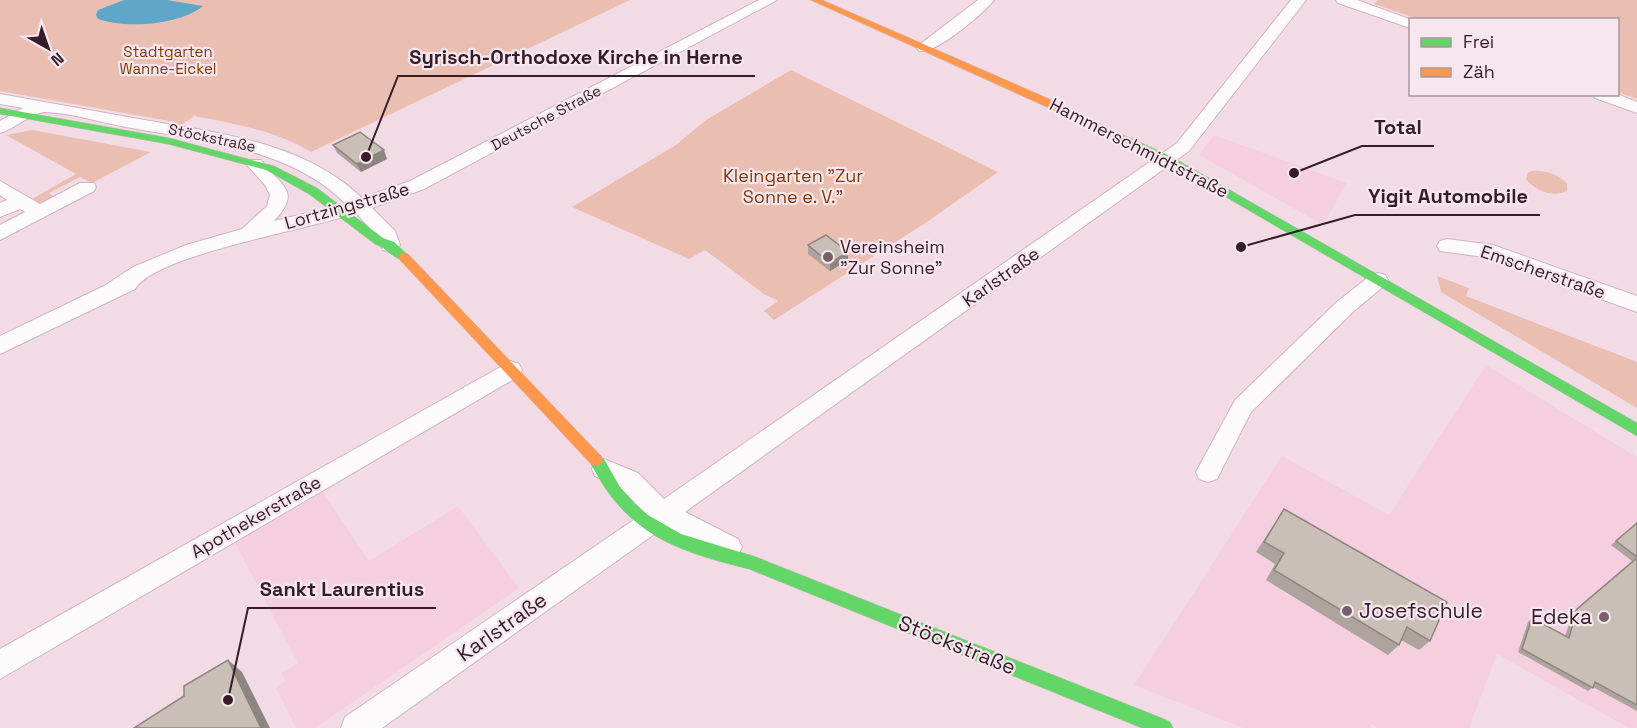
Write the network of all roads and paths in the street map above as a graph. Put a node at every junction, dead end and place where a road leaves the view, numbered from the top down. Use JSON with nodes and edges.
{"nodes":[{"id":1,"x":770,"y":0,"type":"edge"},
{"id":2,"x":815,"y":0,"type":"edge"},
{"id":3,"x":987,"y":0,"type":"edge"},
{"id":4,"x":1299,"y":0,"type":"edge"},
{"id":5,"x":1343,"y":0,"type":"edge"},
{"id":6,"x":1409,"y":24,"type":"edge"},
{"id":7,"x":925,"y":48,"type":"junction"},
{"id":8,"x":1606,"y":96,"type":"edge"},
{"id":9,"x":0,"y":99,"type":"edge"},
{"id":10,"x":1637,"y":108,"type":"edge"},
{"id":11,"x":0,"y":111,"type":"edge"},
{"id":12,"x":31,"y":111,"type":"junction"},
{"id":13,"x":0,"y":128,"type":"edge"},
{"id":14,"x":1168,"y":159,"type":"junction"},
{"id":15,"x":255,"y":164,"type":"junction"},
{"id":16,"x":417,"y":185,"type":"joint"},
{"id":17,"x":0,"y":187,"type":"edge"},
{"id":18,"x":87,"y":187,"type":"dead end"},
{"id":19,"x":21,"y":201,"type":"junction"},
{"id":20,"x":0,"y":212,"type":"edge"},
{"id":21,"x":39,"y":212,"type":"junction"},
{"id":22,"x":354,"y":212,"type":"junction"},
{"id":23,"x":0,"y":233,"type":"edge"},
{"id":24,"x":248,"y":234,"type":"junction"},
{"id":25,"x":390,"y":245,"type":"joint"},
{"id":26,"x":1447,"y":246,"type":"dead end"},
{"id":27,"x":1378,"y":280,"type":"junction"},
{"id":28,"x":113,"y":289,"type":"junction"},
{"id":29,"x":1637,"y":304,"type":"edge"},
{"id":30,"x":0,"y":346,"type":"edge"},
{"id":31,"x":512,"y":370,"type":"junction"},
{"id":32,"x":1637,"y":430,"type":"edge"},
{"id":33,"x":604,"y":469,"type":"joint"},
{"id":34,"x":1208,"y":472,"type":"dead end"},
{"id":35,"x":656,"y":519,"type":"junction"},
{"id":36,"x":750,"y":562,"type":"joint"},
{"id":37,"x":0,"y":665,"type":"edge"},
{"id":38,"x":356,"y":728,"type":"edge"},
{"id":39,"x":1164,"y":728,"type":"edge"}],
"edges":[{"from":1,"to":16,"type":"street","name":"Deutsche Straße"},
{"from":2,"to":7,"type":"street","name":"Hammerschmidtstraße"},
{"from":3,"to":7,"type":"street"},
{"from":4,"to":14,"type":"street","name":"Karlstraße"},
{"from":5,"to":6,"type":"street"},
{"from":7,"to":14,"type":"street","name":"Hammerschmidtstraße"},
{"from":8,"to":10,"type":"street"},
{"from":9,"to":12,"type":"street","name":"Stöckstraße"},
{"from":11,"to":12,"type":"street","name":"Stöckstraße"},
{"from":12,"to":13,"type":"street"},
{"from":12,"to":15,"type":"street","name":"Stöckstraße"},
{"from":12,"to":22,"type":"street","name":"Stöckstraße"},
{"from":14,"to":27,"type":"street","name":"Hammerschmidtstraße"},
{"from":14,"to":35,"type":"street","name":"Karlstraße"},
{"from":15,"to":22,"type":"street","name":"Stöckstraße"},
{"from":15,"to":24,"type":"street","name":"Stöckstraße"},
{"from":16,"to":22,"type":"street","name":"Lortzingstraße"},
{"from":17,"to":19,"type":"street"},
{"from":18,"to":21,"type":"street"},
{"from":19,"to":20,"type":"street"},
{"from":19,"to":21,"type":"street"},
{"from":21,"to":23,"type":"street"},
{"from":22,"to":24,"type":"street","name":"Lortzingstraße"},
{"from":22,"to":25,"type":"street","name":"Stöckstraße"},
{"from":22,"to":28,"type":"street","name":"Lortzingstraße"},
{"from":24,"to":28,"type":"street","name":"Lortzingstraße"},
{"from":25,"to":31,"type":"street","name":"Stöckstraße"},
{"from":26,"to":29,"type":"street","name":"Emscherstraße"},
{"from":27,"to":32,"type":"street","name":"Hammerschmidtstraße"},
{"from":27,"to":34,"type":"street"},
{"from":28,"to":30,"type":"street","name":"Lortzingstraße"},
{"from":31,"to":33,"type":"street","name":"Stöckstraße"},
{"from":31,"to":37,"type":"street","name":"Apothekerstraße"},
{"from":33,"to":35,"type":"street","name":"Stöckstraße"},
{"from":35,"to":36,"type":"street","name":"Stöckstraße"},
{"from":35,"to":38,"type":"street","name":"Karlstraße"},
{"from":36,"to":39,"type":"street","name":"Stöckstraße"}]}
